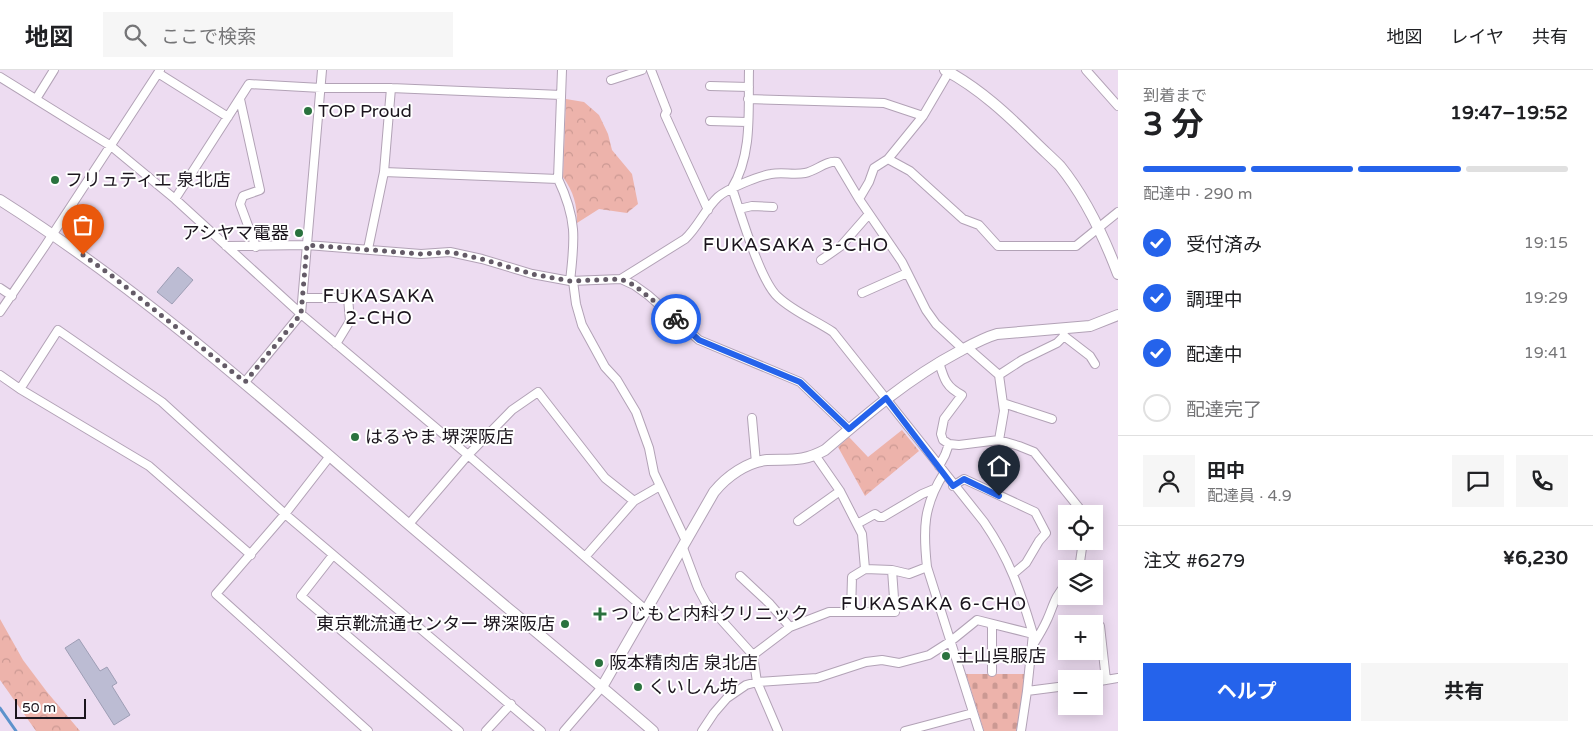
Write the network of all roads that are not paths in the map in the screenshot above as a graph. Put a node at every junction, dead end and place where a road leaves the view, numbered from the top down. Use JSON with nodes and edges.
{"nodes":[{"id":1,"x":54,"y":70,"type":"edge"},
{"id":2,"x":322,"y":70,"type":"edge"},
{"id":3,"x":562,"y":70,"type":"edge"},
{"id":4,"x":642,"y":70,"type":"edge"},
{"id":5,"x":652,"y":70,"type":"edge"},
{"id":6,"x":749,"y":70,"type":"edge"},
{"id":7,"x":1086,"y":70,"type":"edge"},
{"id":8,"x":159,"y":71,"type":"edge"},
{"id":9,"x":948,"y":71,"type":"edge"},
{"id":10,"x":0,"y":77,"type":"edge"},
{"id":11,"x":611,"y":80,"type":"dead end"},
{"id":12,"x":710,"y":86,"type":"dead end"},
{"id":13,"x":748,"y":87,"type":"junction"},
{"id":14,"x":321,"y":88,"type":"junction"},
{"id":15,"x":391,"y":88,"type":"junction"},
{"id":16,"x":561,"y":95,"type":"junction"},
{"id":17,"x":240,"y":98,"type":"junction"},
{"id":18,"x":36,"y":99,"type":"junction"},
{"id":19,"x":748,"y":99,"type":"junction"},
{"id":20,"x":1118,"y":106,"type":"edge"},
{"id":21,"x":923,"y":116,"type":"junction"},
{"id":22,"x":228,"y":117,"type":"junction"},
{"id":23,"x":710,"y":122,"type":"dead end"},
{"id":24,"x":747,"y":122,"type":"junction"},
{"id":25,"x":111,"y":146,"type":"junction"},
{"id":26,"x":888,"y":159,"type":"junction"},
{"id":27,"x":384,"y":172,"type":"junction"},
{"id":28,"x":558,"y":179,"type":"junction"},
{"id":29,"x":732,"y":188,"type":"junction"},
{"id":30,"x":175,"y":199,"type":"junction"},
{"id":31,"x":858,"y":199,"type":"junction"},
{"id":32,"x":0,"y":200,"type":"edge"},
{"id":33,"x":773,"y":206,"type":"dead end"},
{"id":34,"x":739,"y":209,"type":"junction"},
{"id":35,"x":708,"y":210,"type":"junction"},
{"id":36,"x":1118,"y":212,"type":"edge"},
{"id":37,"x":869,"y":214,"type":"junction"},
{"id":38,"x":1098,"y":227,"type":"junction"},
{"id":39,"x":53,"y":234,"type":"junction"},
{"id":40,"x":307,"y":245,"type":"junction"},
{"id":41,"x":226,"y":246,"type":"junction"},
{"id":42,"x":256,"y":247,"type":"junction"},
{"id":43,"x":368,"y":249,"type":"junction"},
{"id":44,"x":821,"y":260,"type":"dead end"},
{"id":45,"x":907,"y":273,"type":"junction"},
{"id":46,"x":1118,"y":274,"type":"edge"},
{"id":47,"x":621,"y":279,"type":"junction"},
{"id":48,"x":571,"y":281,"type":"junction"},
{"id":49,"x":0,"y":288,"type":"edge"},
{"id":50,"x":862,"y":293,"type":"dead end"},
{"id":51,"x":12,"y":296,"type":"junction"},
{"id":52,"x":303,"y":298,"type":"junction"},
{"id":53,"x":0,"y":312,"type":"edge"},
{"id":54,"x":301,"y":314,"type":"junction"},
{"id":55,"x":1118,"y":315,"type":"edge"},
{"id":56,"x":1063,"y":332,"type":"junction"},
{"id":57,"x":336,"y":344,"type":"junction"},
{"id":58,"x":965,"y":348,"type":"junction"},
{"id":59,"x":939,"y":362,"type":"junction"},
{"id":60,"x":1095,"y":364,"type":"dead end"},
{"id":61,"x":0,"y":375,"type":"edge"},
{"id":62,"x":999,"y":375,"type":"junction"},
{"id":63,"x":245,"y":382,"type":"junction"},
{"id":64,"x":20,"y":389,"type":"junction"},
{"id":65,"x":886,"y":398,"type":"junction"},
{"id":66,"x":1003,"y":403,"type":"junction"},
{"id":67,"x":752,"y":418,"type":"dead end"},
{"id":68,"x":1052,"y":418,"type":"dead end"},
{"id":69,"x":849,"y":429,"type":"junction"},
{"id":70,"x":1000,"y":440,"type":"junction"},
{"id":71,"x":949,"y":444,"type":"junction"},
{"id":72,"x":468,"y":455,"type":"junction"},
{"id":73,"x":815,"y":455,"type":"junction"},
{"id":74,"x":330,"y":456,"type":"junction"},
{"id":75,"x":756,"y":463,"type":"junction"},
{"id":76,"x":941,"y":470,"type":"junction"},
{"id":77,"x":660,"y":486,"type":"junction"},
{"id":78,"x":953,"y":486,"type":"junction"},
{"id":79,"x":934,"y":489,"type":"junction"},
{"id":80,"x":840,"y":491,"type":"junction"},
{"id":81,"x":634,"y":501,"type":"junction"},
{"id":82,"x":1077,"y":505,"type":"edge"},
{"id":83,"x":285,"y":514,"type":"junction"},
{"id":84,"x":798,"y":521,"type":"dead end"},
{"id":85,"x":409,"y":524,"type":"junction"},
{"id":86,"x":857,"y":524,"type":"junction"},
{"id":87,"x":684,"y":545,"type":"junction"},
{"id":88,"x":251,"y":555,"type":"junction"},
{"id":89,"x":333,"y":555,"type":"junction"},
{"id":90,"x":585,"y":557,"type":"junction"},
{"id":91,"x":927,"y":567,"type":"junction"},
{"id":92,"x":866,"y":569,"type":"junction"},
{"id":93,"x":892,"y":570,"type":"junction"},
{"id":94,"x":1013,"y":574,"type":"junction"},
{"id":95,"x":740,"y":576,"type":"dead end"},
{"id":96,"x":1058,"y":595,"type":"edge"},
{"id":97,"x":647,"y":611,"type":"junction"},
{"id":98,"x":851,"y":612,"type":"junction"},
{"id":99,"x":992,"y":624,"type":"junction"},
{"id":100,"x":790,"y":627,"type":"junction"},
{"id":101,"x":1033,"y":634,"type":"junction"},
{"id":102,"x":951,"y":641,"type":"junction"},
{"id":103,"x":1031,"y":649,"type":"junction"},
{"id":104,"x":1103,"y":653,"type":"edge"},
{"id":105,"x":753,"y":655,"type":"junction"},
{"id":106,"x":992,"y":672,"type":"dead end"},
{"id":107,"x":1118,"y":678,"type":"edge"},
{"id":108,"x":1103,"y":680,"type":"edge"},
{"id":109,"x":1106,"y":680,"type":"junction"},
{"id":110,"x":757,"y":682,"type":"junction"},
{"id":111,"x":602,"y":687,"type":"junction"},
{"id":112,"x":1058,"y":687,"type":"edge"},
{"id":113,"x":1027,"y":691,"type":"junction"},
{"id":114,"x":511,"y":704,"type":"junction"},
{"id":115,"x":973,"y":713,"type":"junction"},
{"id":116,"x":368,"y":731,"type":"edge"},
{"id":117,"x":460,"y":731,"type":"edge"},
{"id":118,"x":486,"y":731,"type":"edge"},
{"id":119,"x":541,"y":731,"type":"edge"},
{"id":120,"x":564,"y":731,"type":"edge"},
{"id":121,"x":653,"y":731,"type":"edge"},
{"id":122,"x":702,"y":731,"type":"edge"},
{"id":123,"x":778,"y":731,"type":"edge"},
{"id":124,"x":905,"y":731,"type":"edge"},
{"id":125,"x":979,"y":731,"type":"edge"},
{"id":126,"x":1020,"y":731,"type":"edge"}],
"edges":[{"from":1,"to":18,"type":"street"},
{"from":2,"to":14,"type":"street"},
{"from":3,"to":16,"type":"street"},
{"from":4,"to":11,"type":"street"},
{"from":5,"to":35,"type":"street"},
{"from":6,"to":13,"type":"street"},
{"from":7,"to":20,"type":"street"},
{"from":8,"to":22,"type":"street"},
{"from":8,"to":25,"type":"street"},
{"from":9,"to":21,"type":"street"},
{"from":9,"to":38,"type":"street"},
{"from":10,"to":18,"type":"street"},
{"from":12,"to":13,"type":"street"},
{"from":13,"to":19,"type":"street"},
{"from":14,"to":15,"type":"street"},
{"from":14,"to":17,"type":"street"},
{"from":14,"to":40,"type":"street"},
{"from":15,"to":16,"type":"street"},
{"from":15,"to":27,"type":"street"},
{"from":16,"to":28,"type":"street"},
{"from":17,"to":22,"type":"street"},
{"from":17,"to":42,"type":"street"},
{"from":18,"to":25,"type":"street"},
{"from":19,"to":21,"type":"street"},
{"from":19,"to":24,"type":"street"},
{"from":21,"to":26,"type":"street"},
{"from":22,"to":30,"type":"street"},
{"from":23,"to":24,"type":"street"},
{"from":24,"to":29,"type":"street"},
{"from":25,"to":30,"type":"street"},
{"from":25,"to":39,"type":"street"},
{"from":26,"to":31,"type":"street"},
{"from":26,"to":38,"type":"street"},
{"from":27,"to":28,"type":"street"},
{"from":27,"to":43,"type":"street"},
{"from":28,"to":48,"type":"street"},
{"from":29,"to":31,"type":"street"},
{"from":29,"to":34,"type":"street"},
{"from":29,"to":35,"type":"street"},
{"from":30,"to":41,"type":"street"},
{"from":31,"to":37,"type":"street"},
{"from":32,"to":39,"type":"street"},
{"from":33,"to":34,"type":"street"},
{"from":34,"to":65,"type":"street"},
{"from":35,"to":47,"type":"street"},
{"from":36,"to":38,"type":"street"},
{"from":37,"to":44,"type":"street"},
{"from":37,"to":45,"type":"street"},
{"from":38,"to":46,"type":"street"},
{"from":39,"to":51,"type":"street"},
{"from":39,"to":63,"type":"street"},
{"from":40,"to":42,"type":"street"},
{"from":40,"to":43,"type":"street"},
{"from":40,"to":52,"type":"street"},
{"from":41,"to":42,"type":"street"},
{"from":41,"to":54,"type":"street"},
{"from":43,"to":48,"type":"street"},
{"from":45,"to":50,"type":"street"},
{"from":45,"to":58,"type":"street"},
{"from":47,"to":48,"type":"street"},
{"from":47,"to":69,"type":"street"},
{"from":48,"to":77,"type":"street"},
{"from":49,"to":51,"type":"street"},
{"from":51,"to":53,"type":"street"},
{"from":52,"to":54,"type":"street"},
{"from":52,"to":57,"type":"street"},
{"from":54,"to":57,"type":"street"},
{"from":54,"to":63,"type":"street"},
{"from":55,"to":56,"type":"street"},
{"from":56,"to":58,"type":"street"},
{"from":56,"to":60,"type":"street"},
{"from":56,"to":62,"type":"street"},
{"from":57,"to":72,"type":"street"},
{"from":58,"to":59,"type":"street"},
{"from":58,"to":62,"type":"street"},
{"from":59,"to":65,"type":"street"},
{"from":59,"to":71,"type":"street"},
{"from":61,"to":64,"type":"street"},
{"from":62,"to":66,"type":"street"},
{"from":63,"to":74,"type":"street"},
{"from":64,"to":83,"type":"street"},
{"from":64,"to":88,"type":"street"},
{"from":65,"to":69,"type":"street"},
{"from":65,"to":76,"type":"street"},
{"from":66,"to":68,"type":"street"},
{"from":66,"to":70,"type":"street"},
{"from":67,"to":75,"type":"street"},
{"from":69,"to":73,"type":"street"},
{"from":70,"to":71,"type":"street"},
{"from":70,"to":82,"type":"street"},
{"from":71,"to":76,"type":"street"},
{"from":72,"to":81,"type":"street"},
{"from":72,"to":85,"type":"street"},
{"from":72,"to":90,"type":"street"},
{"from":73,"to":75,"type":"street"},
{"from":73,"to":80,"type":"street"},
{"from":74,"to":83,"type":"street"},
{"from":74,"to":85,"type":"street"},
{"from":75,"to":87,"type":"street"},
{"from":76,"to":78,"type":"street"},
{"from":76,"to":79,"type":"street"},
{"from":77,"to":81,"type":"street"},
{"from":77,"to":87,"type":"street"},
{"from":78,"to":94,"type":"street"},
{"from":78,"to":94,"type":"street"},
{"from":79,"to":86,"type":"street"},
{"from":79,"to":91,"type":"street"},
{"from":80,"to":84,"type":"street"},
{"from":80,"to":86,"type":"street"},
{"from":81,"to":90,"type":"street"},
{"from":83,"to":88,"type":"street"},
{"from":83,"to":89,"type":"street"},
{"from":85,"to":111,"type":"street"},
{"from":86,"to":92,"type":"street"},
{"from":87,"to":97,"type":"street"},
{"from":87,"to":105,"type":"street"},
{"from":88,"to":116,"type":"street"},
{"from":89,"to":114,"type":"street"},
{"from":89,"to":117,"type":"street"},
{"from":90,"to":97,"type":"street"},
{"from":91,"to":93,"type":"street"},
{"from":91,"to":102,"type":"street"},
{"from":92,"to":93,"type":"street"},
{"from":92,"to":98,"type":"street"},
{"from":93,"to":98,"type":"street"},
{"from":94,"to":101,"type":"street"},
{"from":95,"to":100,"type":"street"},
{"from":96,"to":103,"type":"street"},
{"from":97,"to":111,"type":"street"},
{"from":98,"to":100,"type":"street"},
{"from":99,"to":101,"type":"street"},
{"from":99,"to":102,"type":"street"},
{"from":99,"to":106,"type":"street"},
{"from":100,"to":105,"type":"street"},
{"from":101,"to":103,"type":"street"},
{"from":102,"to":110,"type":"street"},
{"from":102,"to":115,"type":"street"},
{"from":103,"to":113,"type":"street"},
{"from":104,"to":109,"type":"street"},
{"from":105,"to":110,"type":"street"},
{"from":107,"to":109,"type":"street"},
{"from":108,"to":109,"type":"street"},
{"from":110,"to":122,"type":"street"},
{"from":110,"to":123,"type":"street"},
{"from":111,"to":120,"type":"street"},
{"from":111,"to":121,"type":"street"},
{"from":112,"to":113,"type":"street"},
{"from":113,"to":126,"type":"street"},
{"from":114,"to":118,"type":"street"},
{"from":114,"to":119,"type":"street"},
{"from":115,"to":124,"type":"street"},
{"from":115,"to":125,"type":"street"}]}
